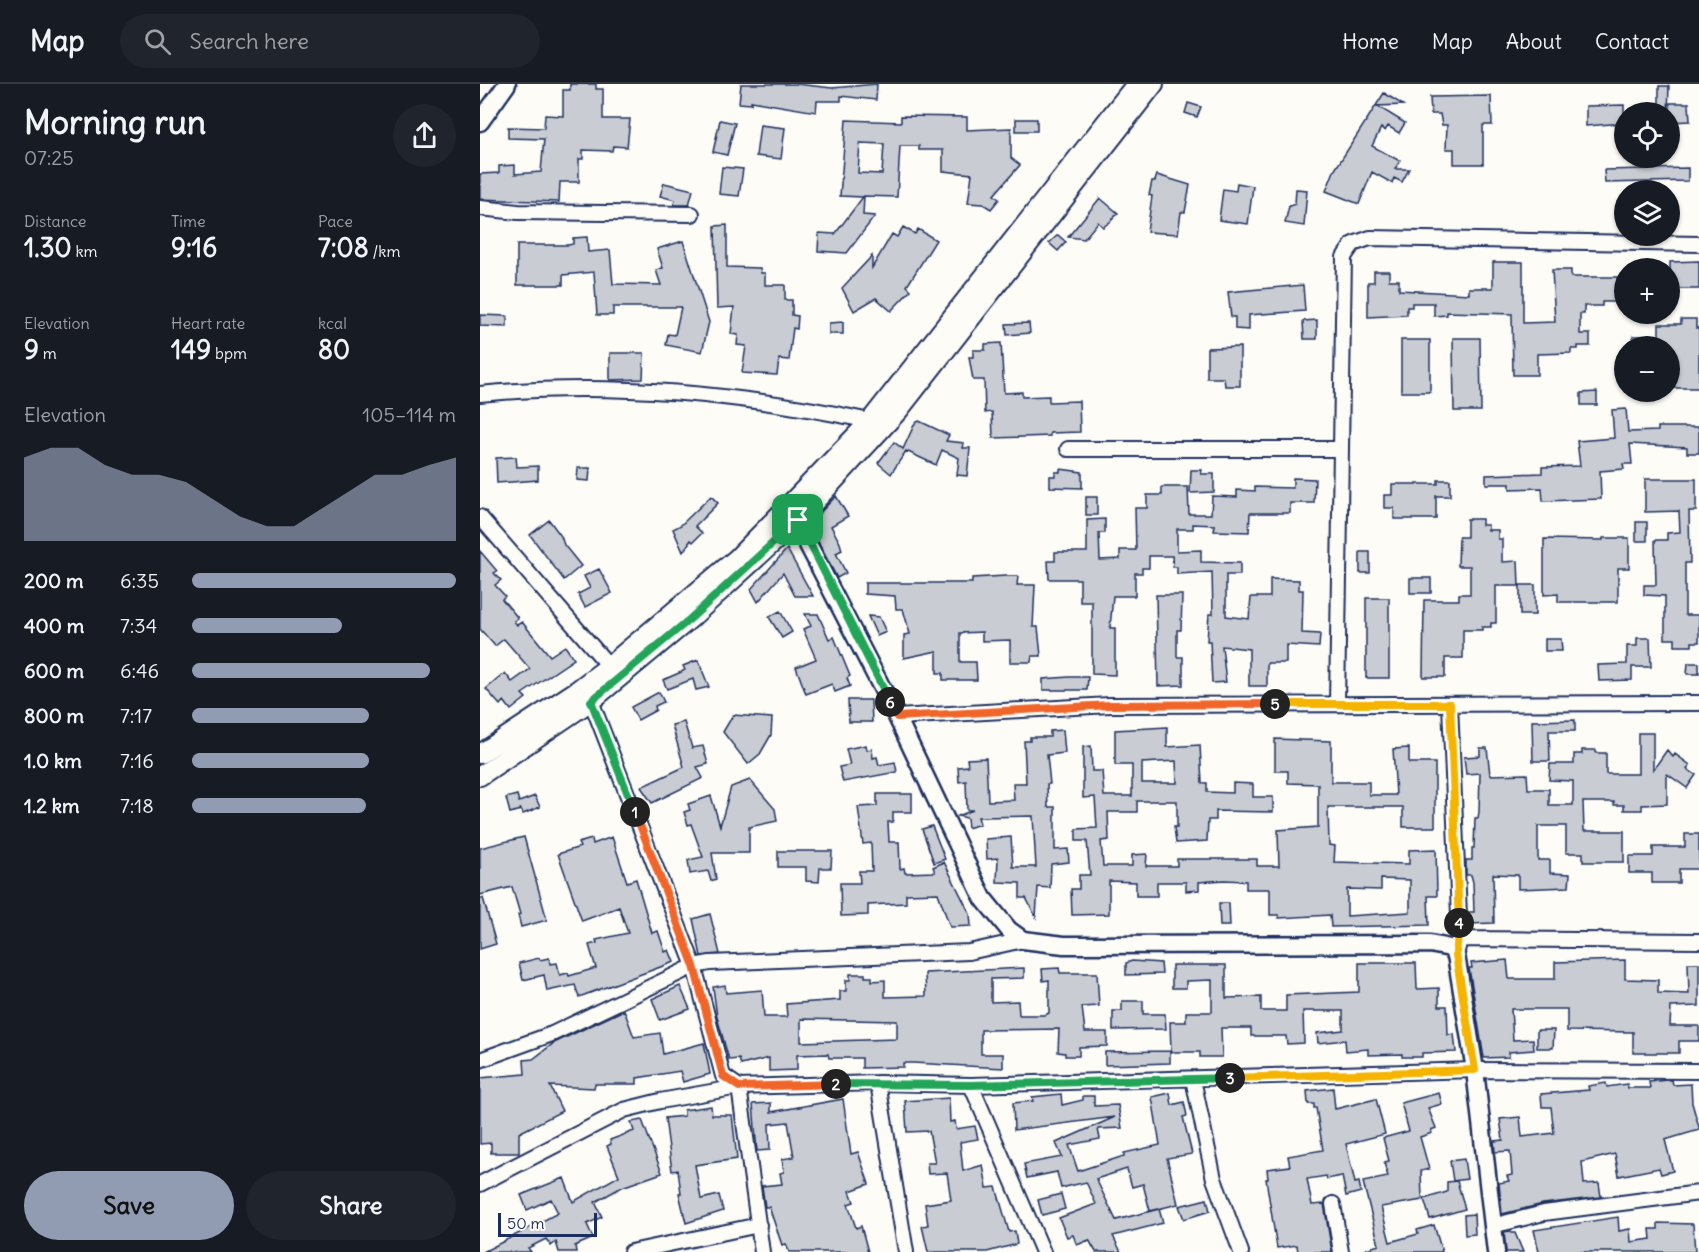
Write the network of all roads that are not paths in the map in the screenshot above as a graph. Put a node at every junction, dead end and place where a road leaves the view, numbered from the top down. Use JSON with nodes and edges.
{"nodes":[{"id":1,"x":507,"y":84,"type":"edge"},
{"id":2,"x":1136,"y":84,"type":"edge"},
{"id":3,"x":1154,"y":84,"type":"edge"},
{"id":4,"x":480,"y":122,"type":"edge"},
{"id":5,"x":480,"y":208,"type":"edge"},
{"id":6,"x":692,"y":214,"type":"dead end"},
{"id":7,"x":1699,"y":244,"type":"edge"},
{"id":8,"x":480,"y":394,"type":"edge"},
{"id":9,"x":870,"y":421,"type":"junction"},
{"id":10,"x":1068,"y":449,"type":"dead end"},
{"id":11,"x":1341,"y":449,"type":"junction"},
{"id":12,"x":793,"y":513,"type":"junction"},
{"id":13,"x":480,"y":517,"type":"edge"},
{"id":14,"x":609,"y":666,"type":"junction"},
{"id":15,"x":591,"y":701,"type":"junction"},
{"id":16,"x":1699,"y":702,"type":"edge"},
{"id":17,"x":1337,"y":704,"type":"junction"},
{"id":18,"x":1450,"y":704,"type":"junction"},
{"id":19,"x":897,"y":717,"type":"junction"},
{"id":20,"x":480,"y":754,"type":"edge"},
{"id":21,"x":480,"y":776,"type":"edge"},
{"id":22,"x":1023,"y":940,"type":"junction"},
{"id":23,"x":1699,"y":941,"type":"edge"},
{"id":24,"x":1458,"y":947,"type":"junction"},
{"id":25,"x":694,"y":966,"type":"junction"},
{"id":26,"x":480,"y":1060,"type":"edge"},
{"id":27,"x":1475,"y":1070,"type":"junction"},
{"id":28,"x":1699,"y":1071,"type":"edge"},
{"id":29,"x":1193,"y":1079,"type":"junction"},
{"id":30,"x":878,"y":1083,"type":"junction"},
{"id":31,"x":971,"y":1085,"type":"junction"},
{"id":32,"x":739,"y":1087,"type":"junction"},
{"id":33,"x":480,"y":1185,"type":"edge"},
{"id":34,"x":1699,"y":1193,"type":"edge"},
{"id":35,"x":1333,"y":1204,"type":"dead end"},
{"id":36,"x":759,"y":1225,"type":"junction"},
{"id":37,"x":1492,"y":1226,"type":"junction"},
{"id":38,"x":631,"y":1252,"type":"edge"},
{"id":39,"x":762,"y":1252,"type":"edge"},
{"id":40,"x":906,"y":1252,"type":"edge"},
{"id":41,"x":1043,"y":1252,"type":"edge"},
{"id":42,"x":1241,"y":1252,"type":"edge"},
{"id":43,"x":1341,"y":1252,"type":"edge"},
{"id":44,"x":1496,"y":1252,"type":"edge"}],
"edges":[{"from":1,"to":4,"type":"street"},
{"from":2,"to":9,"type":"main road"},
{"from":3,"to":12,"type":"main road"},
{"from":5,"to":6,"type":"street"},
{"from":7,"to":11,"type":"street"},
{"from":8,"to":9,"type":"street"},
{"from":9,"to":12,"type":"main road"},
{"from":10,"to":11,"type":"street"},
{"from":11,"to":17,"type":"street"},
{"from":12,"to":14,"type":"main road"},
{"from":12,"to":15,"type":"main road"},
{"from":12,"to":19,"type":"street"},
{"from":13,"to":14,"type":"street"},
{"from":14,"to":20,"type":"main road"},
{"from":15,"to":21,"type":"main road"},
{"from":15,"to":25,"type":"street"},
{"from":16,"to":18,"type":"street"},
{"from":17,"to":18,"type":"street"},
{"from":17,"to":19,"type":"street"},
{"from":18,"to":24,"type":"street"},
{"from":19,"to":22,"type":"street"},
{"from":22,"to":24,"type":"street"},
{"from":22,"to":25,"type":"street"},
{"from":23,"to":24,"type":"street"},
{"from":24,"to":27,"type":"street"},
{"from":25,"to":26,"type":"street"},
{"from":25,"to":32,"type":"street"},
{"from":27,"to":28,"type":"street"},
{"from":27,"to":29,"type":"street"},
{"from":27,"to":37,"type":"street"},
{"from":29,"to":31,"type":"street"},
{"from":29,"to":42,"type":"street"},
{"from":30,"to":31,"type":"street"},
{"from":30,"to":32,"type":"street"},
{"from":30,"to":40,"type":"street"},
{"from":31,"to":41,"type":"street"},
{"from":32,"to":33,"type":"street"},
{"from":32,"to":36,"type":"street"},
{"from":34,"to":37,"type":"street"},
{"from":35,"to":43,"type":"street"},
{"from":36,"to":38,"type":"street"},
{"from":36,"to":39,"type":"street"},
{"from":37,"to":44,"type":"street"}]}
